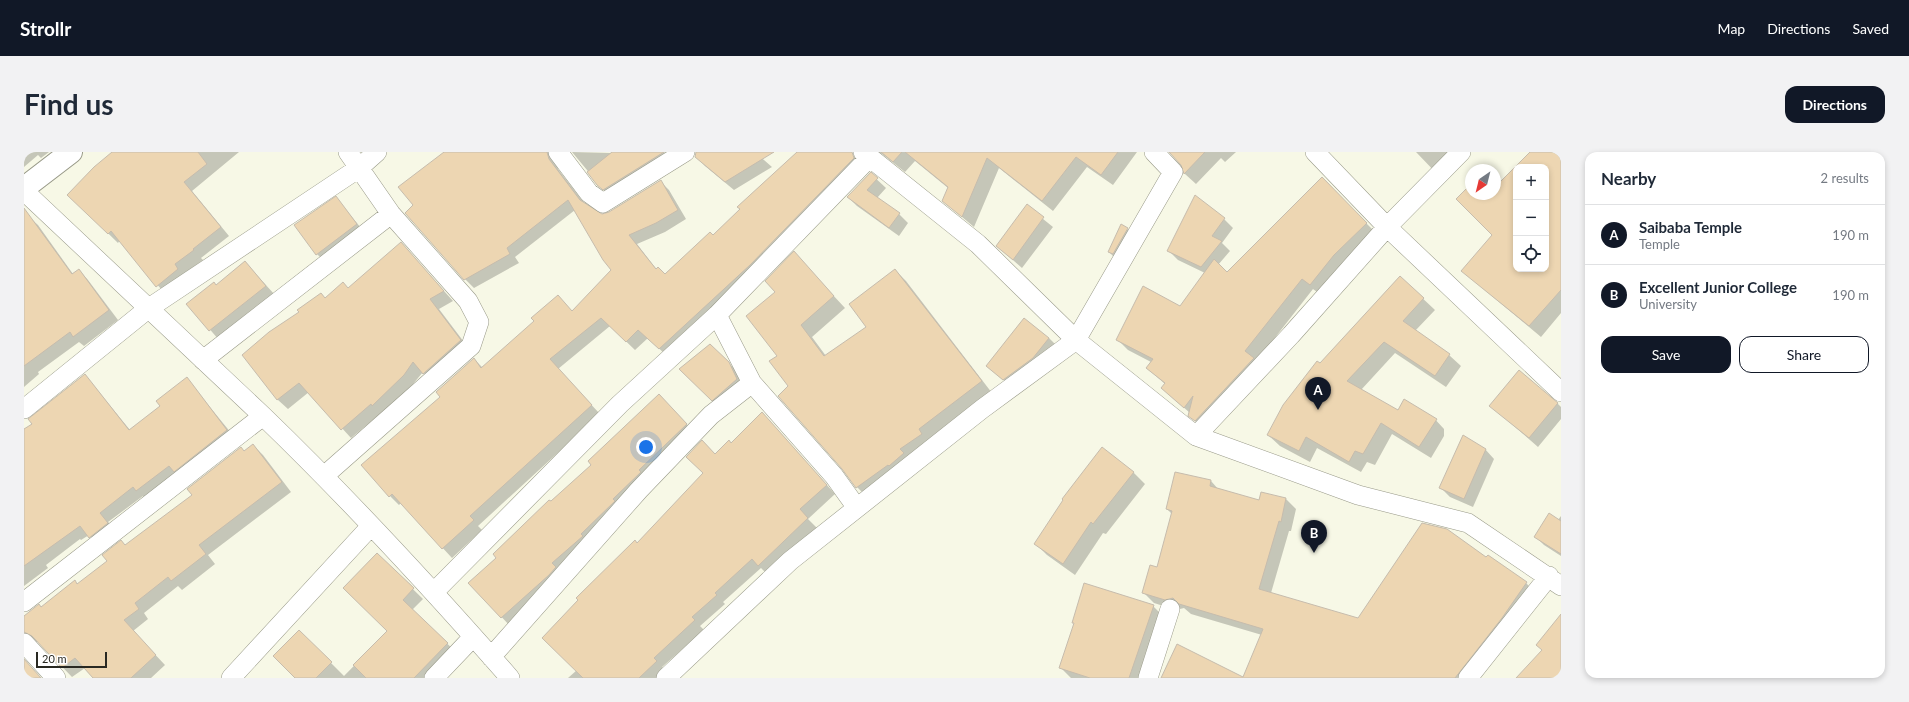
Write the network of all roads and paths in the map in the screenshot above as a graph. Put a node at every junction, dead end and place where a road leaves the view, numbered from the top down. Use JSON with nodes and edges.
{"nodes":[{"id":1,"x":71,"y":152,"type":"edge"},
{"id":2,"x":348,"y":152,"type":"edge"},
{"id":3,"x":377,"y":152,"type":"edge"},
{"id":4,"x":558,"y":152,"type":"edge"},
{"id":5,"x":686,"y":152,"type":"edge"},
{"id":6,"x":1154,"y":152,"type":"edge"},
{"id":7,"x":1315,"y":152,"type":"edge"},
{"id":8,"x":1461,"y":152,"type":"edge"},
{"id":9,"x":866,"y":155,"type":"edge"},
{"id":10,"x":359,"y":168,"type":"junction"},
{"id":11,"x":24,"y":190,"type":"edge"},
{"id":12,"x":391,"y":214,"type":"junction"},
{"id":13,"x":1387,"y":227,"type":"junction"},
{"id":14,"x":149,"y":308,"type":"junction"},
{"id":15,"x":717,"y":315,"type":"junction"},
{"id":16,"x":1076,"y":340,"type":"junction"},
{"id":17,"x":203,"y":360,"type":"junction"},
{"id":18,"x":752,"y":383,"type":"junction"},
{"id":19,"x":1561,"y":392,"type":"edge"},
{"id":20,"x":24,"y":409,"type":"edge"},
{"id":21,"x":263,"y":416,"type":"junction"},
{"id":22,"x":1196,"y":436,"type":"junction"},
{"id":23,"x":324,"y":476,"type":"junction"},
{"id":24,"x":857,"y":508,"type":"junction"},
{"id":25,"x":371,"y":526,"type":"junction"},
{"id":26,"x":1555,"y":581,"type":"edge"},
{"id":27,"x":434,"y":592,"type":"junction"},
{"id":28,"x":24,"y":602,"type":"edge"},
{"id":29,"x":1170,"y":609,"type":"dead end"},
{"id":30,"x":473,"y":637,"type":"junction"},
{"id":31,"x":24,"y":643,"type":"edge"},
{"id":32,"x":492,"y":657,"type":"junction"},
{"id":33,"x":56,"y":678,"type":"edge"},
{"id":34,"x":231,"y":678,"type":"edge"},
{"id":35,"x":434,"y":678,"type":"edge"},
{"id":36,"x":510,"y":678,"type":"edge"},
{"id":37,"x":666,"y":678,"type":"edge"},
{"id":38,"x":1148,"y":678,"type":"edge"},
{"id":39,"x":1468,"y":678,"type":"edge"}],
"edges":[{"from":1,"to":11,"type":"street"},
{"from":2,"to":10,"type":"street"},
{"from":3,"to":10,"type":"street"},
{"from":4,"to":5,"type":"street"},
{"from":6,"to":16,"type":"street"},
{"from":7,"to":13,"type":"street"},
{"from":8,"to":13,"type":"street"},
{"from":9,"to":15,"type":"street"},
{"from":9,"to":16,"type":"street"},
{"from":10,"to":12,"type":"street"},
{"from":10,"to":14,"type":"street"},
{"from":11,"to":14,"type":"street"},
{"from":12,"to":17,"type":"street"},
{"from":12,"to":23,"type":"street"},
{"from":13,"to":19,"type":"street"},
{"from":13,"to":22,"type":"street"},
{"from":14,"to":17,"type":"street"},
{"from":14,"to":20,"type":"street"},
{"from":15,"to":18,"type":"street"},
{"from":15,"to":27,"type":"street"},
{"from":16,"to":22,"type":"street"},
{"from":16,"to":24,"type":"street"},
{"from":17,"to":21,"type":"street"},
{"from":18,"to":24,"type":"street"},
{"from":18,"to":32,"type":"street"},
{"from":21,"to":23,"type":"street"},
{"from":21,"to":28,"type":"street"},
{"from":22,"to":26,"type":"street"},
{"from":23,"to":25,"type":"street"},
{"from":24,"to":37,"type":"street"},
{"from":25,"to":27,"type":"street"},
{"from":25,"to":34,"type":"street"},
{"from":26,"to":39,"type":"street"},
{"from":27,"to":30,"type":"street"},
{"from":29,"to":38,"type":"street"},
{"from":30,"to":32,"type":"street"},
{"from":30,"to":35,"type":"street"},
{"from":31,"to":33,"type":"street"},
{"from":32,"to":36,"type":"street"}]}
